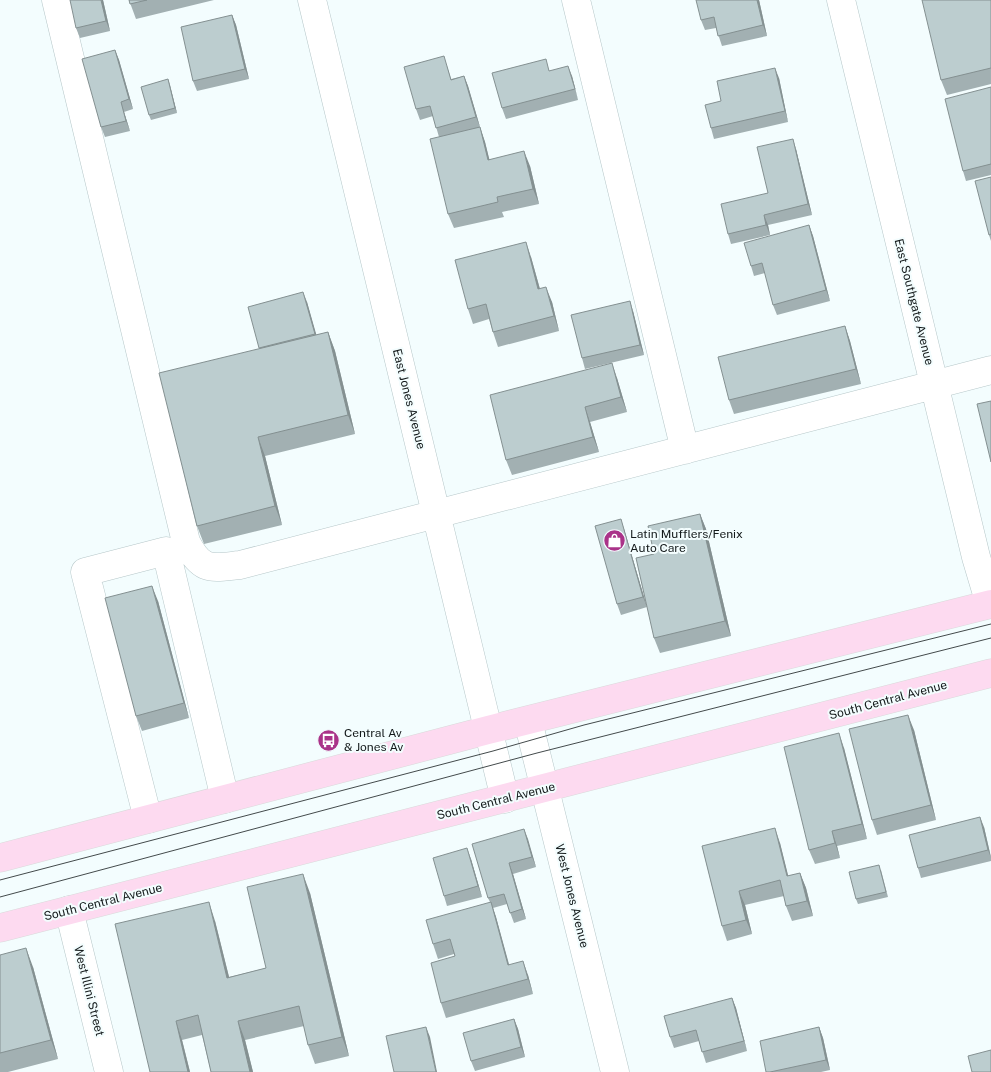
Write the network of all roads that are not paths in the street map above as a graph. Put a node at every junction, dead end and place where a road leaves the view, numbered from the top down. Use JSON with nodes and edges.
{"nodes":[{"id":1,"x":56,"y":0,"type":"edge"},
{"id":2,"x":312,"y":0,"type":"edge"},
{"id":3,"x":576,"y":0,"type":"edge"},
{"id":4,"x":841,"y":0,"type":"edge"},
{"id":5,"x":991,"y":370,"type":"edge"},
{"id":6,"x":934,"y":384,"type":"junction"},
{"id":7,"x":685,"y":450,"type":"junction"},
{"id":8,"x":437,"y":516,"type":"junction"},
{"id":9,"x":990,"y":604,"type":"edge"},
{"id":10,"x":991,"y":673,"type":"edge"},
{"id":11,"x":528,"y":720,"type":"junction"},
{"id":12,"x":488,"y":730,"type":"junction"},
{"id":13,"x":546,"y":788,"type":"junction"},
{"id":14,"x":225,"y":799,"type":"junction"},
{"id":15,"x":505,"y":799,"type":"junction"},
{"id":16,"x":148,"y":819,"type":"junction"},
{"id":17,"x":0,"y":858,"type":"edge"},
{"id":18,"x":69,"y":910,"type":"junction"},
{"id":19,"x":0,"y":928,"type":"edge"},
{"id":20,"x":109,"y":1072,"type":"edge"},
{"id":21,"x":615,"y":1072,"type":"edge"}],
"edges":[{"from":1,"to":8,"type":"street"},
{"from":2,"to":8,"type":"street","name":"East Jones Avenue"},
{"from":3,"to":7,"type":"street"},
{"from":4,"to":6,"type":"street","name":"East Southgate Avenue"},
{"from":5,"to":6,"type":"street"},
{"from":6,"to":7,"type":"street"},
{"from":6,"to":9,"type":"street","name":"East Southgate Avenue"},
{"from":7,"to":8,"type":"street"},
{"from":8,"to":12,"type":"street","name":"East Jones Avenue"},
{"from":9,"to":11,"type":"main road"},
{"from":10,"to":13,"type":"main road","name":"South Central Avenue"},
{"from":11,"to":12,"type":"main road"},
{"from":11,"to":13,"type":"street","name":"West Jones Avenue"},
{"from":12,"to":14,"type":"main road"},
{"from":12,"to":15,"type":"street","name":"East Jones Avenue"},
{"from":13,"to":15,"type":"main road","name":"South Central Avenue"},
{"from":13,"to":21,"type":"street","name":"West Jones Avenue"},
{"from":14,"to":16,"type":"main road"},
{"from":14,"to":16,"type":"street"},
{"from":15,"to":18,"type":"main road","name":"South Central Avenue"},
{"from":16,"to":17,"type":"main road"},
{"from":18,"to":19,"type":"main road","name":"South Central Avenue"},
{"from":18,"to":20,"type":"street","name":"West Illini Street"}]}
